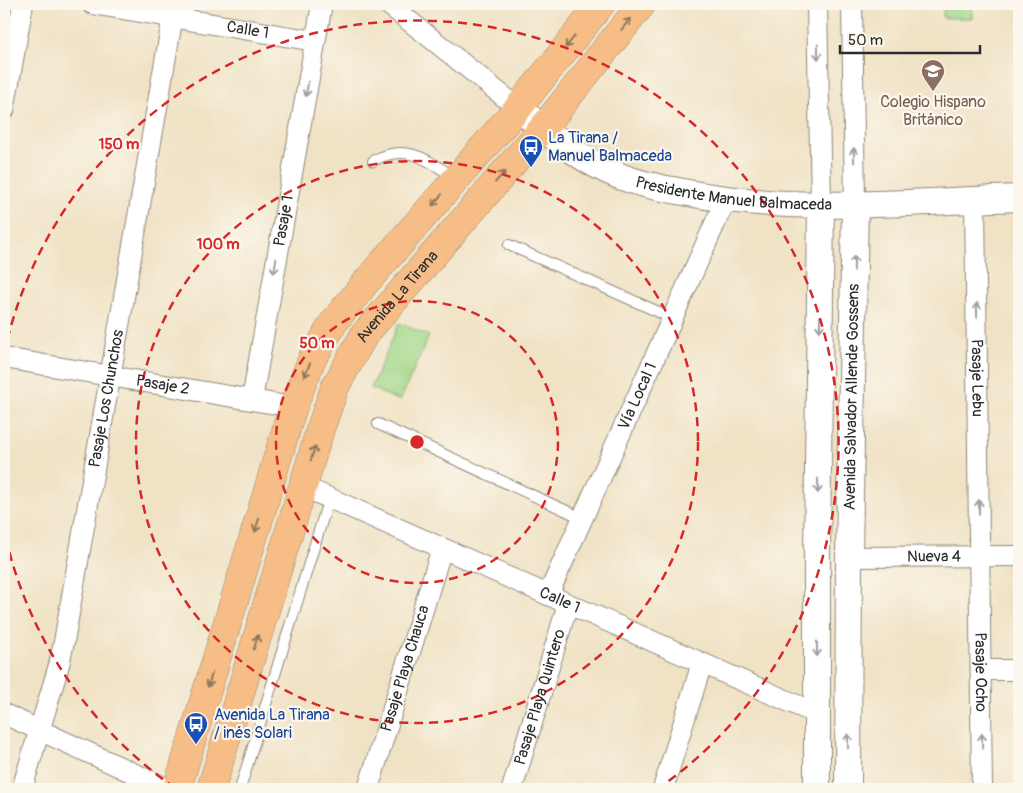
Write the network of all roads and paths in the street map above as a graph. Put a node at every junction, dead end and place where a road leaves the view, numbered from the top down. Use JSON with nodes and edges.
{"nodes":[{"id":1,"x":23,"y":4,"type":"edge"},
{"id":2,"x":92,"y":4,"type":"edge"},
{"id":3,"x":322,"y":4,"type":"edge"},
{"id":4,"x":388,"y":4,"type":"edge"},
{"id":5,"x":601,"y":4,"type":"edge"},
{"id":6,"x":642,"y":4,"type":"edge"},
{"id":7,"x":816,"y":4,"type":"edge"},
{"id":8,"x":852,"y":4,"type":"edge"},
{"id":9,"x":174,"y":10,"type":"edge"},
{"id":10,"x":315,"y":41,"type":"junction"},
{"id":11,"x":518,"y":108,"type":"junction"},
{"id":12,"x":4,"y":110,"type":"edge"},
{"id":13,"x":543,"y":128,"type":"junction"},
{"id":14,"x":373,"y":160,"type":"dead end"},
{"id":15,"x":456,"y":179,"type":"junction"},
{"id":16,"x":1019,"y":198,"type":"edge"},
{"id":17,"x":726,"y":200,"type":"junction"},
{"id":18,"x":975,"y":200,"type":"junction"},
{"id":19,"x":855,"y":204,"type":"junction"},
{"id":20,"x":821,"y":205,"type":"junction"},
{"id":21,"x":509,"y":245,"type":"dead end"},
{"id":22,"x":672,"y":318,"type":"junction"},
{"id":23,"x":4,"y":358,"type":"edge"},
{"id":24,"x":110,"y":376,"type":"junction"},
{"id":25,"x":252,"y":400,"type":"junction"},
{"id":26,"x":293,"y":407,"type":"junction"},
{"id":27,"x":378,"y":424,"type":"dead end"},
{"id":28,"x":302,"y":486,"type":"junction"},
{"id":29,"x":329,"y":498,"type":"junction"},
{"id":30,"x":582,"y":518,"type":"junction"},
{"id":31,"x":442,"y":548,"type":"junction"},
{"id":32,"x":980,"y":556,"type":"junction"},
{"id":33,"x":1019,"y":556,"type":"edge"},
{"id":34,"x":849,"y":558,"type":"junction"},
{"id":35,"x":548,"y":595,"type":"junction"},
{"id":36,"x":568,"y":604,"type":"junction"},
{"id":37,"x":702,"y":663,"type":"junction"},
{"id":38,"x":981,"y":670,"type":"junction"},
{"id":39,"x":1019,"y":670,"type":"edge"},
{"id":40,"x":4,"y":714,"type":"edge"},
{"id":41,"x":817,"y":714,"type":"junction"},
{"id":42,"x":39,"y":730,"type":"junction"},
{"id":43,"x":22,"y":789,"type":"edge"},
{"id":44,"x":168,"y":789,"type":"edge"},
{"id":45,"x":176,"y":789,"type":"edge"},
{"id":46,"x":211,"y":789,"type":"edge"},
{"id":47,"x":240,"y":789,"type":"edge"},
{"id":48,"x":368,"y":789,"type":"edge"},
{"id":49,"x":512,"y":789,"type":"edge"},
{"id":50,"x":663,"y":789,"type":"edge"},
{"id":51,"x":818,"y":789,"type":"edge"},
{"id":52,"x":848,"y":789,"type":"edge"},
{"id":53,"x":982,"y":789,"type":"edge"}],
"edges":[{"from":1,"to":12,"type":"street"},
{"from":2,"to":9,"type":"street","name":"Calle 1"},
{"from":3,"to":10,"type":"street","name":"Pasaje 1"},
{"from":4,"to":11,"type":"street","name":"Presidente Manuel Balmaceda"},
{"from":5,"to":11,"type":"highway","name":"Avenida La Tirana","one_way":true},
{"from":13,"to":6,"type":"highway","name":"Avenida La Tirana","one_way":true},
{"from":7,"to":20,"type":"street","name":"Avenida Salvador Allende Gossens","one_way":true},
{"from":19,"to":8,"type":"street","name":"Avenida Salvador Allende Gossens","one_way":true},
{"from":9,"to":10,"type":"street","name":"Calle 1"},
{"from":9,"to":24,"type":"street","name":"Pasaje Los Chunchos"},
{"from":10,"to":25,"type":"street","name":"Pasaje 1","one_way":true},
{"from":11,"to":13,"type":"street","name":"Presidente Manuel Balmaceda"},
{"from":11,"to":15,"type":"highway","name":"Avenida La Tirana"},
{"from":13,"to":17,"type":"street","name":"Presidente Manuel Balmaceda"},
{"from":28,"to":13,"type":"highway","name":"Avenida La Tirana","one_way":true},
{"from":14,"to":15,"type":"lane"},
{"from":15,"to":26,"type":"highway","name":"Avenida La Tirana","one_way":true},
{"from":16,"to":18,"type":"street","name":"Presidente Manuel Balmaceda"},
{"from":17,"to":20,"type":"street","name":"Presidente Manuel Balmaceda"},
{"from":17,"to":22,"type":"street","name":"Vía Local 1"},
{"from":18,"to":19,"type":"street","name":"Presidente Manuel Balmaceda"},
{"from":32,"to":18,"type":"street","name":"Pasaje Lebu","one_way":true},
{"from":19,"to":20,"type":"street","name":"Presidente Manuel Balmaceda"},
{"from":34,"to":19,"type":"street","name":"Avenida Salvador Allende Gossens","one_way":true},
{"from":20,"to":41,"type":"street","name":"Avenida Salvador Allende Gossens","one_way":true},
{"from":21,"to":22,"type":"lane"},
{"from":22,"to":30,"type":"street","name":"Vía Local 1"},
{"from":23,"to":24,"type":"street","name":"Pasaje 2"},
{"from":24,"to":25,"type":"street","name":"Pasaje 2"},
{"from":24,"to":42,"type":"street","name":"Pasaje Los Chunchos"},
{"from":25,"to":26,"type":"street","name":"Pasaje 2"},
{"from":26,"to":45,"type":"highway","name":"Avenida La Tirana","one_way":true},
{"from":27,"to":30,"type":"lane"},
{"from":28,"to":29,"type":"street","name":"Calle 1"},
{"from":46,"to":28,"type":"highway","name":"Avenida La Tirana","one_way":true},
{"from":29,"to":31,"type":"street","name":"Calle 1"},
{"from":29,"to":47,"type":"lane"},
{"from":30,"to":35,"type":"street","name":"Vía Local 1"},
{"from":31,"to":35,"type":"street","name":"Calle 1"},
{"from":31,"to":48,"type":"street","name":"Pasaje Playa Chauca"},
{"from":32,"to":33,"type":"street","name":"Nueva 4"},
{"from":32,"to":34,"type":"street","name":"Nueva 4"},
{"from":32,"to":38,"type":"street","name":"Pasaje Ocho"},
{"from":52,"to":34,"type":"street","name":"Avenida Salvador Allende Gossens","one_way":true},
{"from":35,"to":36,"type":"street","name":"Calle 1"},
{"from":36,"to":37,"type":"street","name":"Calle 1"},
{"from":36,"to":49,"type":"street","name":"Pasaje Playa Quintero"},
{"from":37,"to":41,"type":"street","name":"Calle 1"},
{"from":37,"to":50,"type":"street"},
{"from":38,"to":39,"type":"street"},
{"from":53,"to":38,"type":"street","name":"Pasaje Ocho","one_way":true},
{"from":40,"to":42,"type":"street"},
{"from":41,"to":51,"type":"street","name":"Avenida Salvador Allende Gossens"},
{"from":42,"to":43,"type":"street","name":"Pasaje Los Chunchos"},
{"from":42,"to":44,"type":"street"}]}
